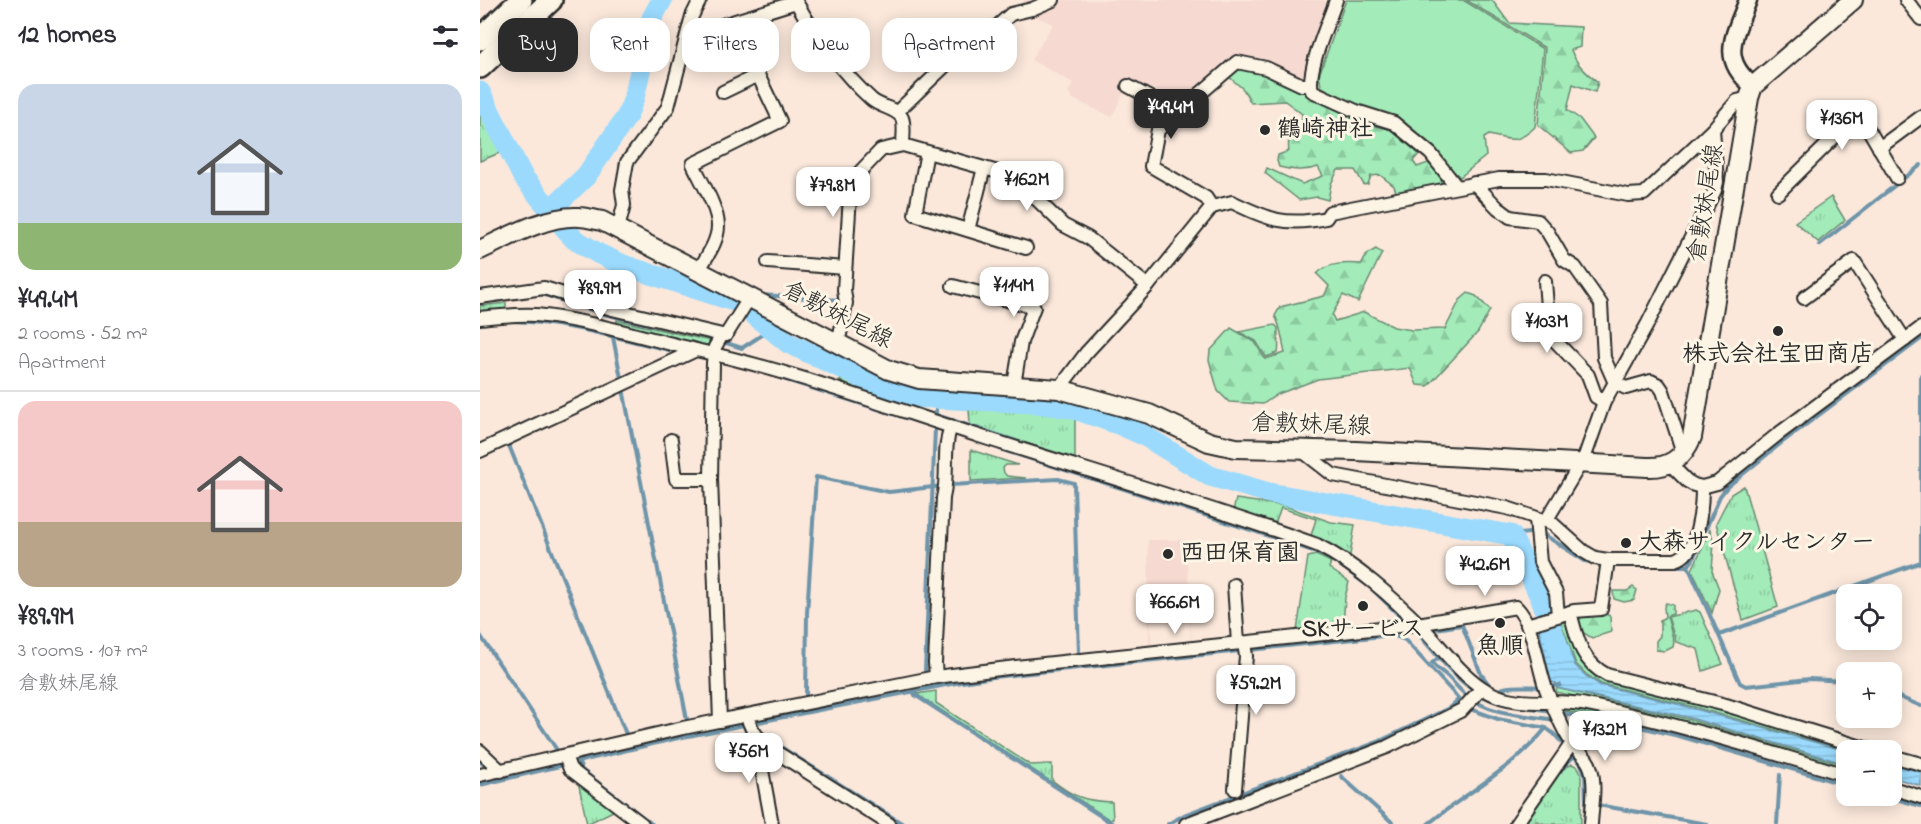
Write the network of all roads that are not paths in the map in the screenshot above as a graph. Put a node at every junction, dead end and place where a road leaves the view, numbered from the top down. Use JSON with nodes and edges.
{"nodes":[{"id":1,"x":520,"y":0,"type":"edge"},
{"id":2,"x":551,"y":0,"type":"edge"},
{"id":3,"x":700,"y":0,"type":"edge"},
{"id":4,"x":1053,"y":0,"type":"edge"},
{"id":5,"x":1336,"y":0,"type":"edge"},
{"id":6,"x":1748,"y":0,"type":"edge"},
{"id":7,"x":1853,"y":0,"type":"edge"},
{"id":8,"x":1906,"y":0,"type":"edge"},
{"id":9,"x":795,"y":1,"type":"edge"},
{"id":10,"x":692,"y":18,"type":"edge"},
{"id":11,"x":743,"y":18,"type":"edge"},
{"id":12,"x":1921,"y":19,"type":"edge"},
{"id":13,"x":480,"y":39,"type":"edge"},
{"id":14,"x":682,"y":55,"type":"edge"},
{"id":15,"x":480,"y":67,"type":"edge"},
{"id":16,"x":1310,"y":85,"type":"junction"},
{"id":17,"x":1128,"y":86,"type":"dead end"},
{"id":18,"x":723,"y":92,"type":"dead end"},
{"id":19,"x":1751,"y":92,"type":"junction"},
{"id":20,"x":897,"y":112,"type":"junction"},
{"id":21,"x":1921,"y":117,"type":"edge"},
{"id":22,"x":1713,"y":129,"type":"junction"},
{"id":23,"x":1158,"y":130,"type":"junction"},
{"id":24,"x":903,"y":145,"type":"junction"},
{"id":25,"x":1879,"y":148,"type":"junction"},
{"id":26,"x":927,"y":152,"type":"junction"},
{"id":27,"x":984,"y":168,"type":"junction"},
{"id":28,"x":1897,"y":178,"type":"dead end"},
{"id":29,"x":1474,"y":183,"type":"junction"},
{"id":30,"x":1456,"y":186,"type":"junction"},
{"id":31,"x":1778,"y":193,"type":"dead end"},
{"id":32,"x":1212,"y":207,"type":"junction"},
{"id":33,"x":618,"y":229,"type":"junction"},
{"id":34,"x":968,"y":230,"type":"junction"},
{"id":35,"x":1026,"y":248,"type":"dead end"},
{"id":36,"x":480,"y":250,"type":"edge"},
{"id":37,"x":768,"y":262,"type":"dead end"},
{"id":38,"x":845,"y":268,"type":"junction"},
{"id":39,"x":699,"y":270,"type":"junction"},
{"id":40,"x":1545,"y":281,"type":"dead end"},
{"id":41,"x":953,"y":286,"type":"dead end"},
{"id":42,"x":1148,"y":286,"type":"junction"},
{"id":43,"x":480,"y":297,"type":"edge"},
{"id":44,"x":1804,"y":298,"type":"dead end"},
{"id":45,"x":748,"y":300,"type":"junction"},
{"id":46,"x":480,"y":318,"type":"edge"},
{"id":47,"x":1921,"y":328,"type":"edge"},
{"id":48,"x":1905,"y":340,"type":"junction"},
{"id":49,"x":838,"y":345,"type":"junction"},
{"id":50,"x":716,"y":349,"type":"junction"},
{"id":51,"x":690,"y":353,"type":"junction"},
{"id":52,"x":1615,"y":383,"type":"junction"},
{"id":53,"x":1014,"y":385,"type":"junction"},
{"id":54,"x":1059,"y":389,"type":"junction"},
{"id":55,"x":1604,"y":402,"type":"junction"},
{"id":56,"x":949,"y":430,"type":"junction"},
{"id":57,"x":671,"y":440,"type":"dead end"},
{"id":58,"x":1299,"y":448,"type":"junction"},
{"id":59,"x":480,"y":451,"type":"edge"},
{"id":60,"x":1677,"y":459,"type":"junction"},
{"id":61,"x":1580,"y":463,"type":"junction"},
{"id":62,"x":711,"y":479,"type":"junction"},
{"id":63,"x":1702,"y":487,"type":"junction"},
{"id":64,"x":1541,"y":520,"type":"junction"},
{"id":65,"x":1608,"y":564,"type":"junction"},
{"id":66,"x":1234,"y":585,"type":"dead end"},
{"id":67,"x":1556,"y":616,"type":"junction"},
{"id":68,"x":1527,"y":625,"type":"junction"},
{"id":69,"x":1423,"y":629,"type":"junction"},
{"id":70,"x":1241,"y":643,"type":"junction"},
{"id":71,"x":936,"y":677,"type":"junction"},
{"id":72,"x":1480,"y":689,"type":"junction"},
{"id":73,"x":1551,"y":700,"type":"junction"},
{"id":74,"x":720,"y":721,"type":"junction"},
{"id":75,"x":750,"y":725,"type":"junction"},
{"id":76,"x":1839,"y":740,"type":"edge"},
{"id":77,"x":1569,"y":748,"type":"junction"},
{"id":78,"x":480,"y":751,"type":"edge"},
{"id":79,"x":1902,"y":759,"type":"edge"},
{"id":80,"x":567,"y":762,"type":"junction"},
{"id":81,"x":1921,"y":764,"type":"edge"},
{"id":82,"x":501,"y":771,"type":"junction"},
{"id":83,"x":1836,"y":772,"type":"edge"},
{"id":84,"x":480,"y":775,"type":"edge"},
{"id":85,"x":1235,"y":789,"type":"dead end"},
{"id":86,"x":1902,"y":791,"type":"edge"},
{"id":87,"x":1921,"y":797,"type":"edge"},
{"id":88,"x":642,"y":824,"type":"edge"},
{"id":89,"x":772,"y":824,"type":"edge"},
{"id":90,"x":889,"y":824,"type":"edge"},
{"id":91,"x":1186,"y":824,"type":"edge"},
{"id":92,"x":1516,"y":824,"type":"edge"},
{"id":93,"x":1591,"y":824,"type":"edge"}],
"edges":[{"from":1,"to":13,"type":"highway"},
{"from":2,"to":15,"type":"highway"},
{"from":3,"to":10,"type":"street"},
{"from":4,"to":20,"type":"street"},
{"from":5,"to":16,"type":"street"},
{"from":6,"to":19,"type":"street"},
{"from":7,"to":19,"type":"main road"},
{"from":8,"to":12,"type":"street"},
{"from":9,"to":11,"type":"street"},
{"from":9,"to":20,"type":"street"},
{"from":14,"to":33,"type":"street"},
{"from":16,"to":23,"type":"street"},
{"from":16,"to":30,"type":"street"},
{"from":17,"to":23,"type":"street"},
{"from":18,"to":39,"type":"street"},
{"from":19,"to":22,"type":"street"},
{"from":19,"to":60,"type":"main road","name":"倉敷妹尾線"},
{"from":20,"to":24,"type":"street"},
{"from":21,"to":25,"type":"street"},
{"from":22,"to":29,"type":"street"},
{"from":22,"to":52,"type":"street"},
{"from":23,"to":32,"type":"street"},
{"from":24,"to":26,"type":"street"},
{"from":24,"to":38,"type":"street"},
{"from":25,"to":28,"type":"street"},
{"from":25,"to":31,"type":"street"},
{"from":26,"to":27,"type":"street"},
{"from":26,"to":34,"type":"street"},
{"from":27,"to":34,"type":"street"},
{"from":27,"to":42,"type":"street"},
{"from":29,"to":30,"type":"street"},
{"from":29,"to":52,"type":"street"},
{"from":30,"to":32,"type":"street"},
{"from":32,"to":42,"type":"street"},
{"from":33,"to":36,"type":"main road","name":"倉敷妹尾線"},
{"from":33,"to":39,"type":"main road","name":"倉敷妹尾線"},
{"from":34,"to":35,"type":"street"},
{"from":37,"to":38,"type":"street"},
{"from":38,"to":49,"type":"street"},
{"from":39,"to":45,"type":"main road","name":"倉敷妹尾線"},
{"from":40,"to":55,"type":"street"},
{"from":41,"to":53,"type":"street"},
{"from":42,"to":54,"type":"street"},
{"from":43,"to":50,"type":"street"},
{"from":44,"to":48,"type":"street"},
{"from":45,"to":49,"type":"main road","name":"倉敷妹尾線"},
{"from":45,"to":50,"type":"street"},
{"from":46,"to":51,"type":"street"},
{"from":47,"to":48,"type":"street"},
{"from":48,"to":63,"type":"street"},
{"from":49,"to":53,"type":"main road","name":"倉敷妹尾線"},
{"from":50,"to":51,"type":"street"},
{"from":50,"to":56,"type":"street"},
{"from":50,"to":62,"type":"street"},
{"from":51,"to":59,"type":"street"},
{"from":52,"to":55,"type":"street"},
{"from":52,"to":60,"type":"street"},
{"from":53,"to":54,"type":"main road","name":"倉敷妹尾線"},
{"from":54,"to":58,"type":"main road","name":"倉敷妹尾線"},
{"from":55,"to":61,"type":"street"},
{"from":56,"to":69,"type":"street"},
{"from":56,"to":71,"type":"street"},
{"from":57,"to":62,"type":"street"},
{"from":58,"to":61,"type":"main road","name":"倉敷妹尾線"},
{"from":58,"to":64,"type":"street"},
{"from":60,"to":61,"type":"main road","name":"倉敷妹尾線"},
{"from":60,"to":63,"type":"street"},
{"from":61,"to":64,"type":"street"},
{"from":62,"to":74,"type":"street"},
{"from":63,"to":65,"type":"street"},
{"from":64,"to":65,"type":"street"},
{"from":64,"to":67,"type":"street"},
{"from":65,"to":67,"type":"street"},
{"from":66,"to":70,"type":"street"},
{"from":67,"to":68,"type":"street"},
{"from":67,"to":76,"type":"street"},
{"from":68,"to":69,"type":"street"},
{"from":68,"to":73,"type":"street"},
{"from":69,"to":70,"type":"street"},
{"from":69,"to":72,"type":"street"},
{"from":70,"to":71,"type":"street"},
{"from":70,"to":85,"type":"street"},
{"from":71,"to":75,"type":"street"},
{"from":72,"to":73,"type":"street"},
{"from":72,"to":91,"type":"street"},
{"from":73,"to":77,"type":"street"},
{"from":73,"to":83,"type":"street"},
{"from":74,"to":75,"type":"street"},
{"from":74,"to":80,"type":"street"},
{"from":75,"to":89,"type":"street"},
{"from":75,"to":90,"type":"street"},
{"from":77,"to":92,"type":"street"},
{"from":77,"to":93,"type":"street"},
{"from":78,"to":82,"type":"street"},
{"from":79,"to":81,"type":"street"},
{"from":80,"to":82,"type":"street"},
{"from":80,"to":88,"type":"street"},
{"from":82,"to":84,"type":"street"},
{"from":86,"to":87,"type":"street"}]}
